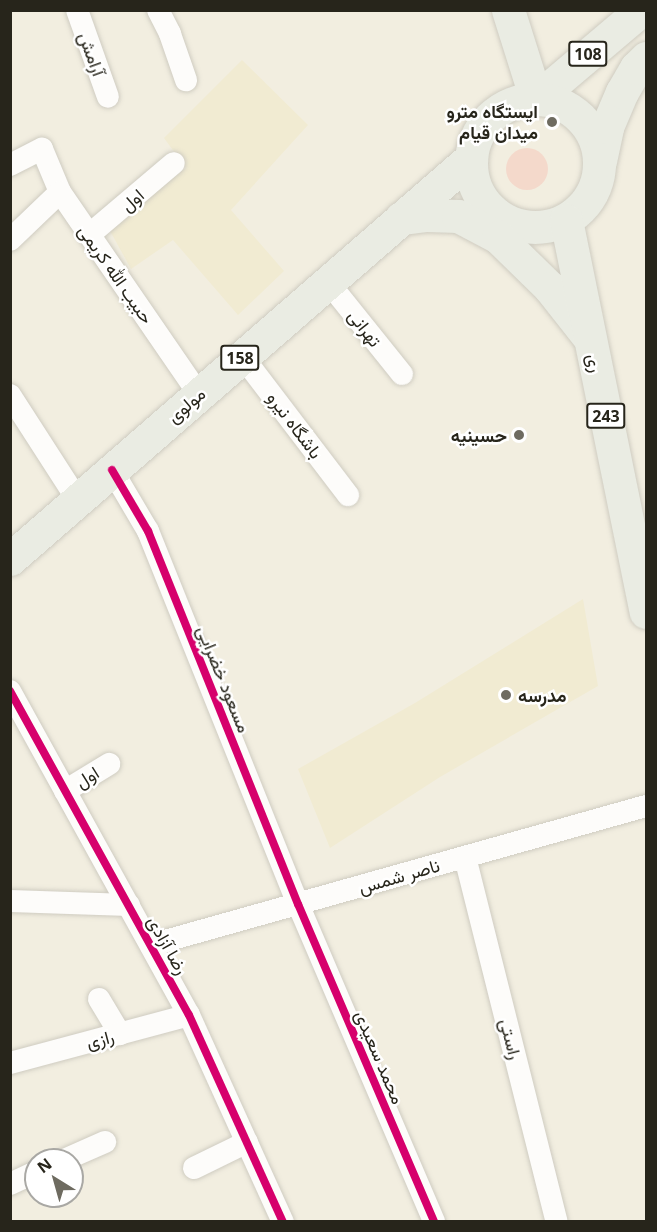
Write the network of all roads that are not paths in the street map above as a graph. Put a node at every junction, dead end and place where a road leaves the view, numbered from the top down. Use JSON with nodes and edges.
{"nodes":[{"id":1,"x":77,"y":10,"type":"edge"},
{"id":2,"x":158,"y":10,"type":"edge"},
{"id":3,"x":508,"y":10,"type":"edge"},
{"id":4,"x":641,"y":10,"type":"edge"},
{"id":5,"x":646,"y":58,"type":"edge"},
{"id":6,"x":186,"y":80,"type":"dead end"},
{"id":7,"x":108,"y":97,"type":"dead end"},
{"id":8,"x":536,"y":99,"type":"junction"},
{"id":9,"x":471,"y":158,"type":"junction"},
{"id":10,"x":174,"y":163,"type":"dead end"},
{"id":11,"x":10,"y":165,"type":"edge"},
{"id":12,"x":600,"y":166,"type":"junction"},
{"id":13,"x":60,"y":192,"type":"junction"},
{"id":14,"x":401,"y":218,"type":"junction"},
{"id":15,"x":566,"y":220,"type":"junction"},
{"id":16,"x":89,"y":235,"type":"junction"},
{"id":17,"x":10,"y":240,"type":"edge"},
{"id":18,"x":328,"y":282,"type":"junction"},
{"id":19,"x":590,"y":339,"type":"junction"},
{"id":20,"x":242,"y":356,"type":"junction"},
{"id":21,"x":402,"y":374,"type":"dead end"},
{"id":22,"x":199,"y":394,"type":"junction"},
{"id":23,"x":10,"y":395,"type":"edge"},
{"id":24,"x":112,"y":470,"type":"junction"},
{"id":25,"x":348,"y":495,"type":"dead end"},
{"id":26,"x":77,"y":500,"type":"junction"},
{"id":27,"x":10,"y":559,"type":"edge"},
{"id":28,"x":645,"y":601,"type":"edge"},
{"id":29,"x":10,"y":691,"type":"edge"},
{"id":30,"x":109,"y":764,"type":"dead end"},
{"id":31,"x":66,"y":791,"type":"junction"},
{"id":32,"x":646,"y":806,"type":"edge"},
{"id":33,"x":465,"y":857,"type":"junction"},
{"id":34,"x":10,"y":901,"type":"edge"},
{"id":35,"x":298,"y":904,"type":"junction"},
{"id":36,"x":129,"y":905,"type":"junction"},
{"id":37,"x":151,"y":945,"type":"junction"},
{"id":38,"x":99,"y":999,"type":"dead end"},
{"id":39,"x":189,"y":1015,"type":"junction"},
{"id":40,"x":120,"y":1034,"type":"junction"},
{"id":41,"x":10,"y":1063,"type":"edge"},
{"id":42,"x":105,"y":1142,"type":"dead end"},
{"id":43,"x":247,"y":1142,"type":"junction"},
{"id":44,"x":84,"y":1151,"type":"edge"},
{"id":45,"x":194,"y":1168,"type":"dead end"},
{"id":46,"x":24,"y":1178,"type":"edge"},
{"id":47,"x":10,"y":1184,"type":"edge"},
{"id":48,"x":283,"y":1221,"type":"edge"},
{"id":49,"x":434,"y":1221,"type":"edge"},
{"id":50,"x":558,"y":1221,"type":"edge"}],
"edges":[{"from":1,"to":7,"type":"street","name":"آرامش"},
{"from":2,"to":6,"type":"street"},
{"from":3,"to":8,"type":"main road"},
{"from":4,"to":8,"type":"main road","number":"108"},
{"from":5,"to":12,"type":"main road","number":"108"},
{"from":8,"to":9,"type":"main road"},
{"from":8,"to":12,"type":"main road"},
{"from":9,"to":14,"type":"main road","name":"مولوی","number":"158"},
{"from":9,"to":15,"type":"main road"},
{"from":10,"to":16,"type":"street","name":"اول"},
{"from":11,"to":13,"type":"street","name":"حبیب الله کریمی"},
{"from":12,"to":15,"type":"main road"},
{"from":13,"to":16,"type":"street","name":"حبیب الله کریمی"},
{"from":13,"to":17,"type":"street"},
{"from":14,"to":18,"type":"main road","name":"مولوی","number":"158"},
{"from":14,"to":19,"type":"main road"},
{"from":15,"to":19,"type":"main road","name":"ری","number":"243"},
{"from":16,"to":22,"type":"street","name":"حبیب الله کریمی"},
{"from":18,"to":20,"type":"main road","name":"مولوی","number":"158"},
{"from":18,"to":21,"type":"street","name":"تهرانی"},
{"from":19,"to":28,"type":"main road","name":"ری","number":"243"},
{"from":20,"to":22,"type":"main road","name":"مولوی","number":"158"},
{"from":20,"to":25,"type":"street","name":"باشگاه نیرو"},
{"from":22,"to":24,"type":"main road","name":"مولوی","number":"158"},
{"from":23,"to":26,"type":"street"},
{"from":24,"to":26,"type":"main road","name":"مولوی","number":"158"},
{"from":24,"to":35,"type":"street","name":"مسعود خضرایی"},
{"from":26,"to":27,"type":"main road","name":"مولوی","number":"158"},
{"from":29,"to":31,"type":"street","name":"رضا آزادی"},
{"from":30,"to":31,"type":"street","name":"اول"},
{"from":31,"to":36,"type":"street","name":"رضا آزادی"},
{"from":32,"to":33,"type":"street","name":"ناصر شمس"},
{"from":33,"to":35,"type":"street","name":"ناصر شمس"},
{"from":33,"to":50,"type":"street","name":"راستی"},
{"from":34,"to":36,"type":"street"},
{"from":35,"to":37,"type":"street","name":"ناصر شمس"},
{"from":35,"to":49,"type":"street","name":"محمد سعیدی"},
{"from":36,"to":37,"type":"street","name":"رضا آزادی"},
{"from":37,"to":39,"type":"street","name":"رضا آزادی"},
{"from":38,"to":40,"type":"street"},
{"from":39,"to":40,"type":"street","name":"رازی"},
{"from":39,"to":43,"type":"street","name":"رضا آزادی"},
{"from":40,"to":41,"type":"street","name":"رازی"},
{"from":42,"to":44,"type":"street"},
{"from":43,"to":45,"type":"street"},
{"from":43,"to":48,"type":"street","name":"رضا آزادی"},
{"from":46,"to":47,"type":"street"}]}
